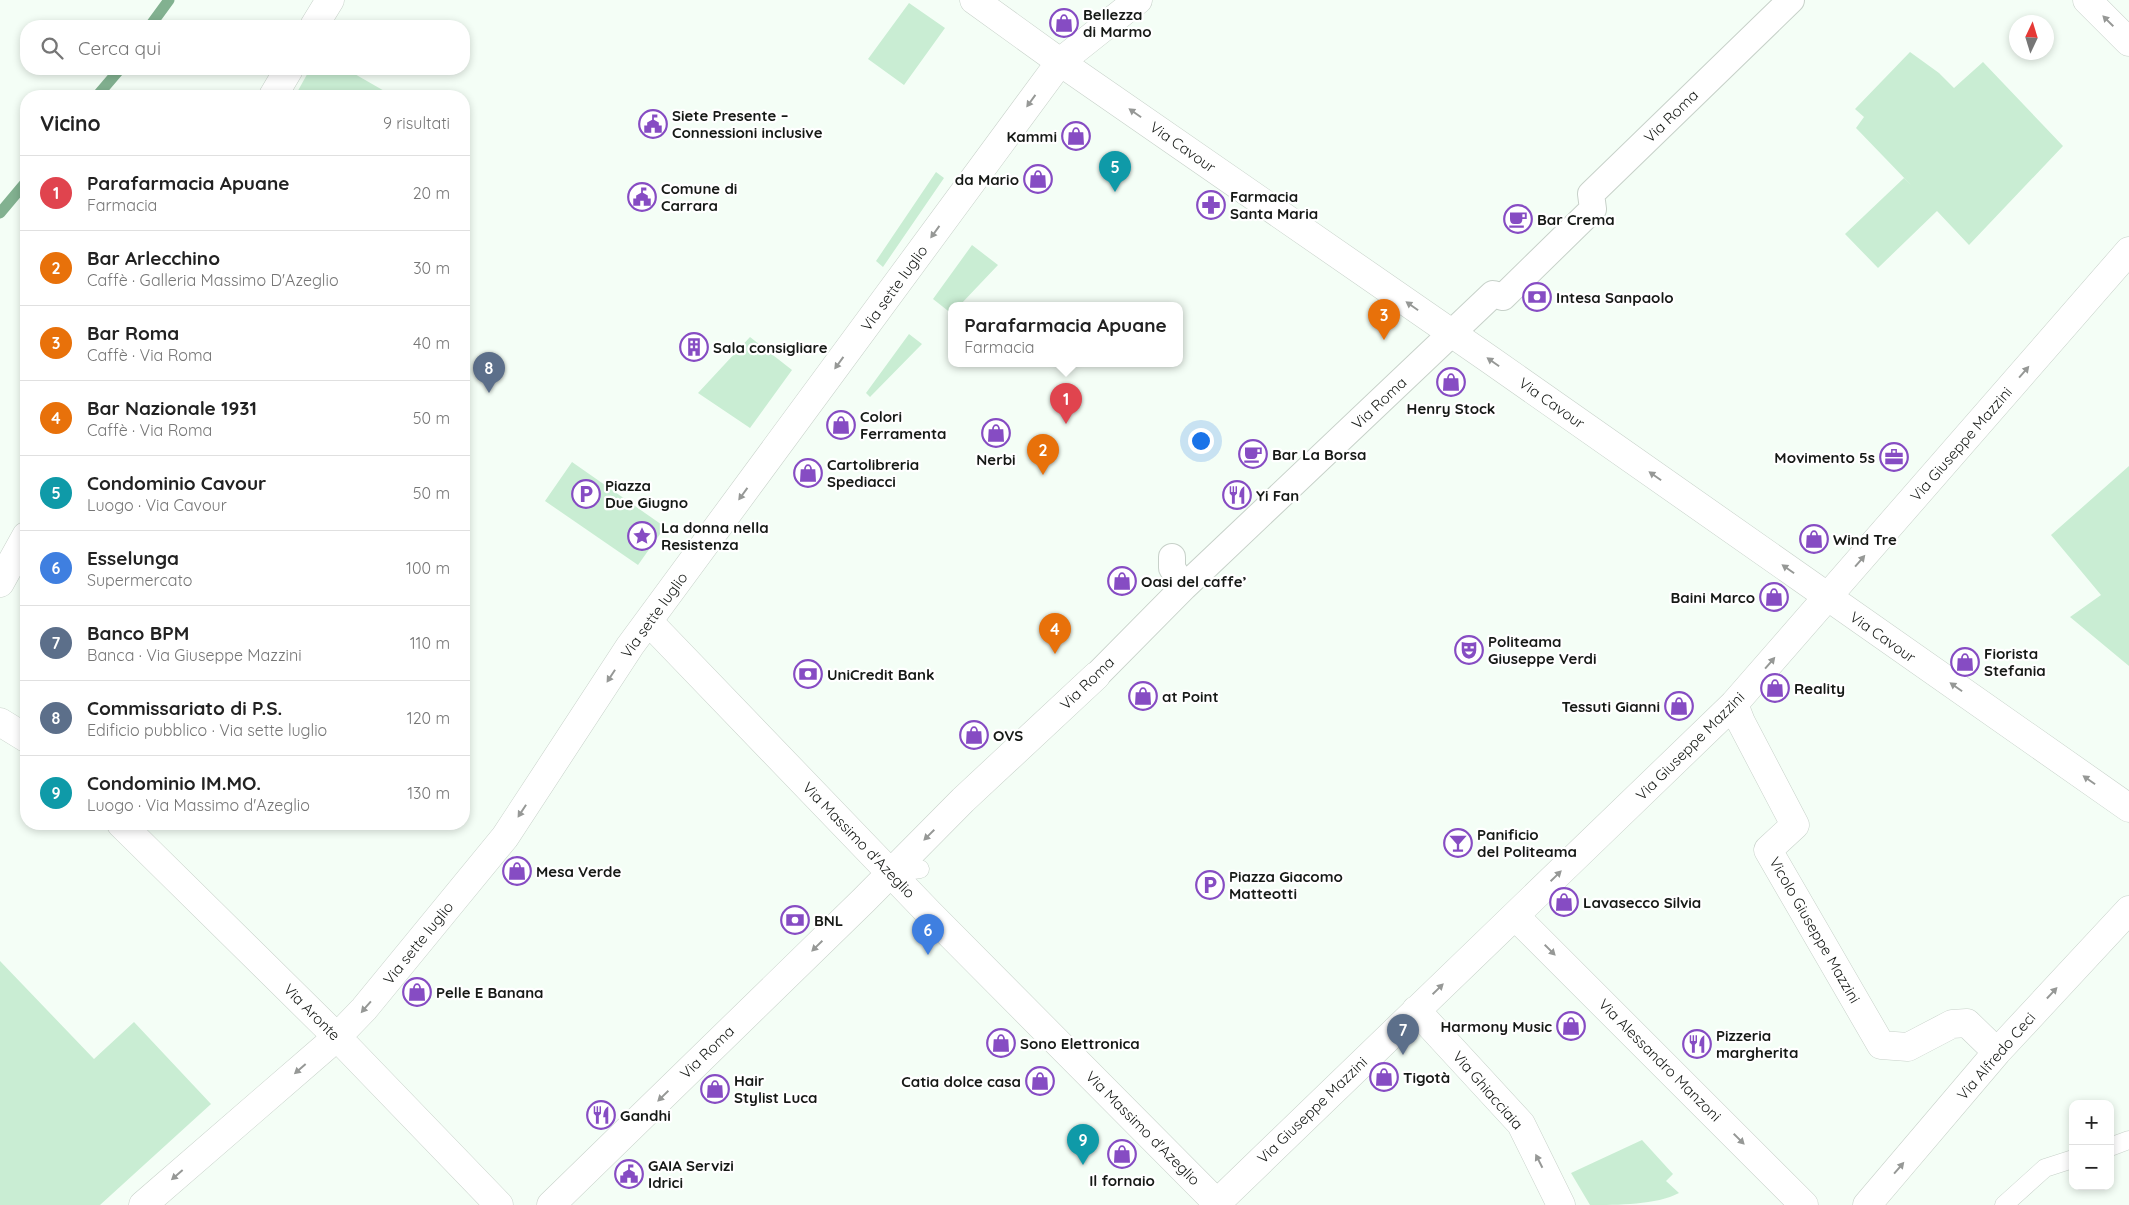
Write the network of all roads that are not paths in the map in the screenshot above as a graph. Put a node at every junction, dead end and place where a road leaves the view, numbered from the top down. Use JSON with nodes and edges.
{"nodes":[{"id":1,"x":330,"y":0,"type":"edge"},
{"id":2,"x":974,"y":0,"type":"edge"},
{"id":3,"x":1138,"y":0,"type":"edge"},
{"id":4,"x":1791,"y":0,"type":"edge"},
{"id":5,"x":2088,"y":0,"type":"edge"},
{"id":6,"x":318,"y":20,"type":"edge"},
{"id":7,"x":2129,"y":42,"type":"edge"},
{"id":8,"x":1060,"y":62,"type":"junction"},
{"id":9,"x":285,"y":75,"type":"edge"},
{"id":10,"x":277,"y":90,"type":"edge"},
{"id":11,"x":2129,"y":251,"type":"edge"},
{"id":12,"x":1452,"y":333,"type":"junction"},
{"id":13,"x":20,"y":547,"type":"edge"},
{"id":14,"x":1172,"y":557,"type":"dead end"},
{"id":15,"x":0,"y":583,"type":"edge"},
{"id":16,"x":1184,"y":587,"type":"junction"},
{"id":17,"x":1828,"y":598,"type":"junction"},
{"id":18,"x":649,"y":622,"type":"junction"},
{"id":19,"x":1096,"y":676,"type":"joint"},
{"id":20,"x":1734,"y":704,"type":"junction"},
{"id":21,"x":0,"y":722,"type":"edge"},
{"id":22,"x":20,"y":734,"type":"edge"},
{"id":23,"x":2129,"y":808,"type":"edge"},
{"id":24,"x":127,"y":830,"type":"edge"},
{"id":25,"x":920,"y":870,"type":"dead end"},
{"id":26,"x":892,"y":873,"type":"junction"},
{"id":27,"x":2129,"y":910,"type":"edge"},
{"id":28,"x":1515,"y":916,"type":"junction"},
{"id":29,"x":1416,"y":1010,"type":"junction"},
{"id":30,"x":337,"y":1037,"type":"junction"},
{"id":31,"x":1997,"y":1052,"type":"junction"},
{"id":32,"x":2129,"y":1140,"type":"edge"},
{"id":33,"x":2114,"y":1146,"type":"edge"},
{"id":34,"x":2069,"y":1160,"type":"edge"},
{"id":35,"x":1217,"y":1204,"type":"edge"},
{"id":36,"x":143,"y":1205,"type":"edge"},
{"id":37,"x":500,"y":1205,"type":"edge"},
{"id":38,"x":551,"y":1205,"type":"edge"},
{"id":39,"x":1562,"y":1205,"type":"edge"},
{"id":40,"x":1804,"y":1205,"type":"edge"},
{"id":41,"x":1867,"y":1205,"type":"edge"},
{"id":42,"x":2004,"y":1205,"type":"edge"}],
"edges":[{"from":1,"to":6,"type":"street"},
{"from":2,"to":8,"type":"street","name":"Via Cavour"},
{"from":3,"to":8,"type":"street","name":"Via sette luglio"},
{"from":4,"to":12,"type":"street","name":"Via Roma"},
{"from":7,"to":5,"type":"street","one_way":true},
{"from":12,"to":8,"type":"street","name":"Via Cavour","one_way":true},
{"from":8,"to":18,"type":"street","name":"Via sette luglio","one_way":true},
{"from":9,"to":10,"type":"street"},
{"from":17,"to":11,"type":"street","name":"Via Giuseppe Mazzini","one_way":true},
{"from":12,"to":16,"type":"street","name":"Via Roma"},
{"from":17,"to":12,"type":"street","name":"Via Cavour","one_way":true},
{"from":13,"to":15,"type":"street"},
{"from":14,"to":16,"type":"street"},
{"from":16,"to":19,"type":"street","name":"Via Roma"},
{"from":20,"to":17,"type":"street","name":"Via Giuseppe Mazzini","one_way":true},
{"from":23,"to":17,"type":"street","name":"Via Cavour","one_way":true},
{"from":18,"to":26,"type":"street","name":"Via Massimo d'Azeglio"},
{"from":18,"to":30,"type":"street","name":"Via sette luglio","one_way":true},
{"from":19,"to":26,"type":"street","name":"Via Roma","one_way":true},
{"from":28,"to":20,"type":"street","name":"Via Giuseppe Mazzini","one_way":true},
{"from":20,"to":31,"type":"street","name":"Vicolo Giuseppe Mazzini"},
{"from":21,"to":22,"type":"street"},
{"from":24,"to":30,"type":"street","name":"Via Aronte"},
{"from":25,"to":26,"type":"lane"},
{"from":26,"to":35,"type":"street","name":"Via Massimo d'Azeglio"},
{"from":26,"to":38,"type":"street","name":"Via Roma","one_way":true},
{"from":31,"to":27,"type":"street","name":"Via Alfredo Ceci","one_way":true},
{"from":29,"to":28,"type":"street","name":"Via Giuseppe Mazzini","one_way":true},
{"from":28,"to":40,"type":"street","name":"Via Alessandro Manzoni","one_way":true},
{"from":29,"to":35,"type":"street","name":"Via Giuseppe Mazzini"},
{"from":39,"to":29,"type":"street","name":"Via Ghiacciaia","one_way":true},
{"from":30,"to":36,"type":"street","name":"Via sette luglio","one_way":true},
{"from":30,"to":37,"type":"street","name":"Via Aronte"},
{"from":41,"to":31,"type":"street","name":"Via Alfredo Ceci","one_way":true},
{"from":32,"to":33,"type":"lane"},
{"from":34,"to":42,"type":"lane"}]}
